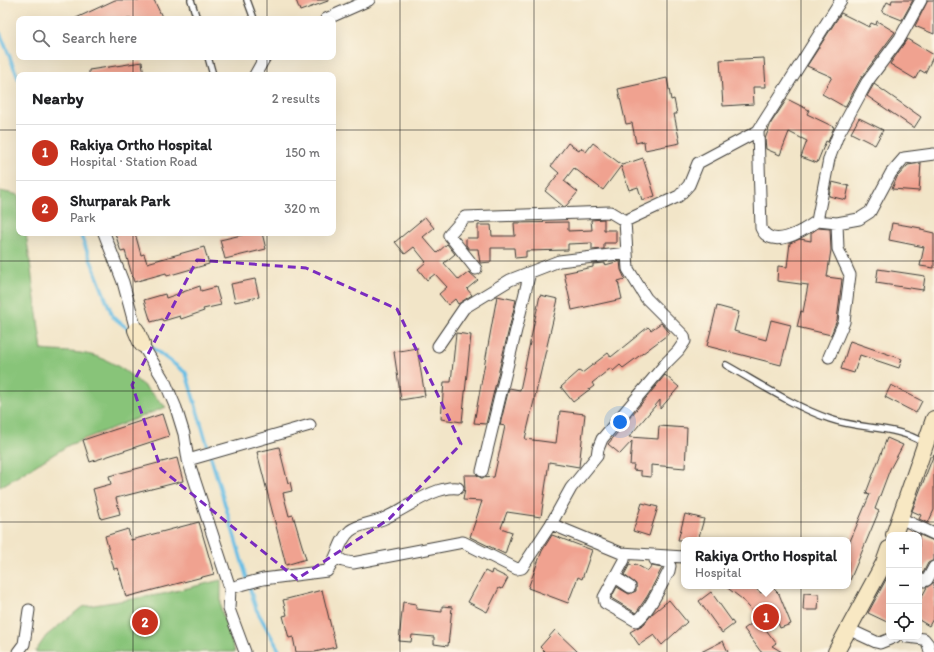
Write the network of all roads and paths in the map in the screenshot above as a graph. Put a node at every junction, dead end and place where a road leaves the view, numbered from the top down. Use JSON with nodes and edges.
{"nodes":[{"id":1,"x":191,"y":0,"type":"edge"},
{"id":2,"x":247,"y":0,"type":"edge"},
{"id":3,"x":369,"y":0,"type":"edge"},
{"id":4,"x":841,"y":0,"type":"edge"},
{"id":5,"x":921,"y":0,"type":"edge"},
{"id":6,"x":196,"y":16,"type":"edge"},
{"id":7,"x":253,"y":16,"type":"edge"},
{"id":8,"x":333,"y":16,"type":"edge"},
{"id":9,"x":209,"y":60,"type":"edge"},
{"id":10,"x":263,"y":60,"type":"edge"},
{"id":11,"x":212,"y":72,"type":"edge"},
{"id":12,"x":257,"y":72,"type":"edge"},
{"id":13,"x":758,"y":132,"type":"junction"},
{"id":14,"x":934,"y":154,"type":"edge"},
{"id":15,"x":625,"y":221,"type":"junction"},
{"id":16,"x":817,"y":221,"type":"junction"},
{"id":17,"x":837,"y":223,"type":"junction"},
{"id":18,"x":105,"y":236,"type":"edge"},
{"id":19,"x":627,"y":253,"type":"junction"},
{"id":20,"x":476,"y":269,"type":"dead end"},
{"id":21,"x":530,"y":272,"type":"junction"},
{"id":22,"x":438,"y":346,"type":"dead end"},
{"id":23,"x":829,"y":357,"type":"dead end"},
{"id":24,"x":726,"y":365,"type":"dead end"},
{"id":25,"x":934,"y":419,"type":"edge"},
{"id":26,"x":310,"y":426,"type":"dead end"},
{"id":27,"x":929,"y":444,"type":"edge"},
{"id":28,"x":188,"y":460,"type":"junction"},
{"id":29,"x":482,"y":471,"type":"dead end"},
{"id":30,"x":458,"y":488,"type":"dead end"},
{"id":31,"x":900,"y":518,"type":"junction"},
{"id":32,"x":551,"y":524,"type":"junction"},
{"id":33,"x":895,"y":532,"type":"edge"},
{"id":34,"x":934,"y":534,"type":"edge"},
{"id":35,"x":336,"y":556,"type":"junction"},
{"id":36,"x":622,"y":556,"type":"junction"},
{"id":37,"x":681,"y":557,"type":"edge"},
{"id":38,"x":886,"y":561,"type":"edge"},
{"id":39,"x":934,"y":567,"type":"edge"},
{"id":40,"x":614,"y":577,"type":"junction"},
{"id":41,"x":922,"y":580,"type":"edge"},
{"id":42,"x":630,"y":587,"type":"dead end"},
{"id":43,"x":232,"y":588,"type":"junction"},
{"id":44,"x":29,"y":610,"type":"dead end"},
{"id":45,"x":848,"y":629,"type":"junction"},
{"id":46,"x":922,"y":639,"type":"edge"},
{"id":47,"x":888,"y":640,"type":"edge"},
{"id":48,"x":18,"y":652,"type":"edge"},
{"id":49,"x":245,"y":652,"type":"edge"},
{"id":50,"x":836,"y":652,"type":"edge"},
{"id":51,"x":930,"y":652,"type":"edge"}],
"edges":[{"from":1,"to":6,"type":"lane"},
{"from":2,"to":7,"type":"lane"},
{"from":3,"to":8,"type":"street"},
{"from":4,"to":13,"type":"street"},
{"from":5,"to":16,"type":"street"},
{"from":9,"to":11,"type":"lane"},
{"from":10,"to":12,"type":"street"},
{"from":13,"to":15,"type":"street"},
{"from":13,"to":16,"type":"street"},
{"from":14,"to":17,"type":"street"},
{"from":15,"to":19,"type":"street"},
{"from":15,"to":20,"type":"street"},
{"from":16,"to":17,"type":"street"},
{"from":17,"to":23,"type":"street"},
{"from":18,"to":28,"type":"street"},
{"from":19,"to":21,"type":"street"},
{"from":19,"to":32,"type":"street"},
{"from":21,"to":22,"type":"street"},
{"from":21,"to":29,"type":"street"},
{"from":24,"to":27,"type":"lane"},
{"from":25,"to":27,"type":"main road"},
{"from":26,"to":28,"type":"street"},
{"from":27,"to":31,"type":"main road"},
{"from":28,"to":43,"type":"street"},
{"from":30,"to":35,"type":"street"},
{"from":31,"to":33,"type":"main road"},
{"from":31,"to":34,"type":"street"},
{"from":32,"to":35,"type":"street"},
{"from":32,"to":36,"type":"street"},
{"from":35,"to":43,"type":"street"},
{"from":36,"to":37,"type":"street"},
{"from":36,"to":40,"type":"street"},
{"from":36,"to":40,"type":"street"},
{"from":38,"to":45,"type":"main road"},
{"from":39,"to":41,"type":"street"},
{"from":40,"to":42,"type":"street"},
{"from":43,"to":49,"type":"street"},
{"from":44,"to":48,"type":"street"},
{"from":45,"to":47,"type":"street"},
{"from":45,"to":50,"type":"main road"},
{"from":46,"to":51,"type":"street"}]}
